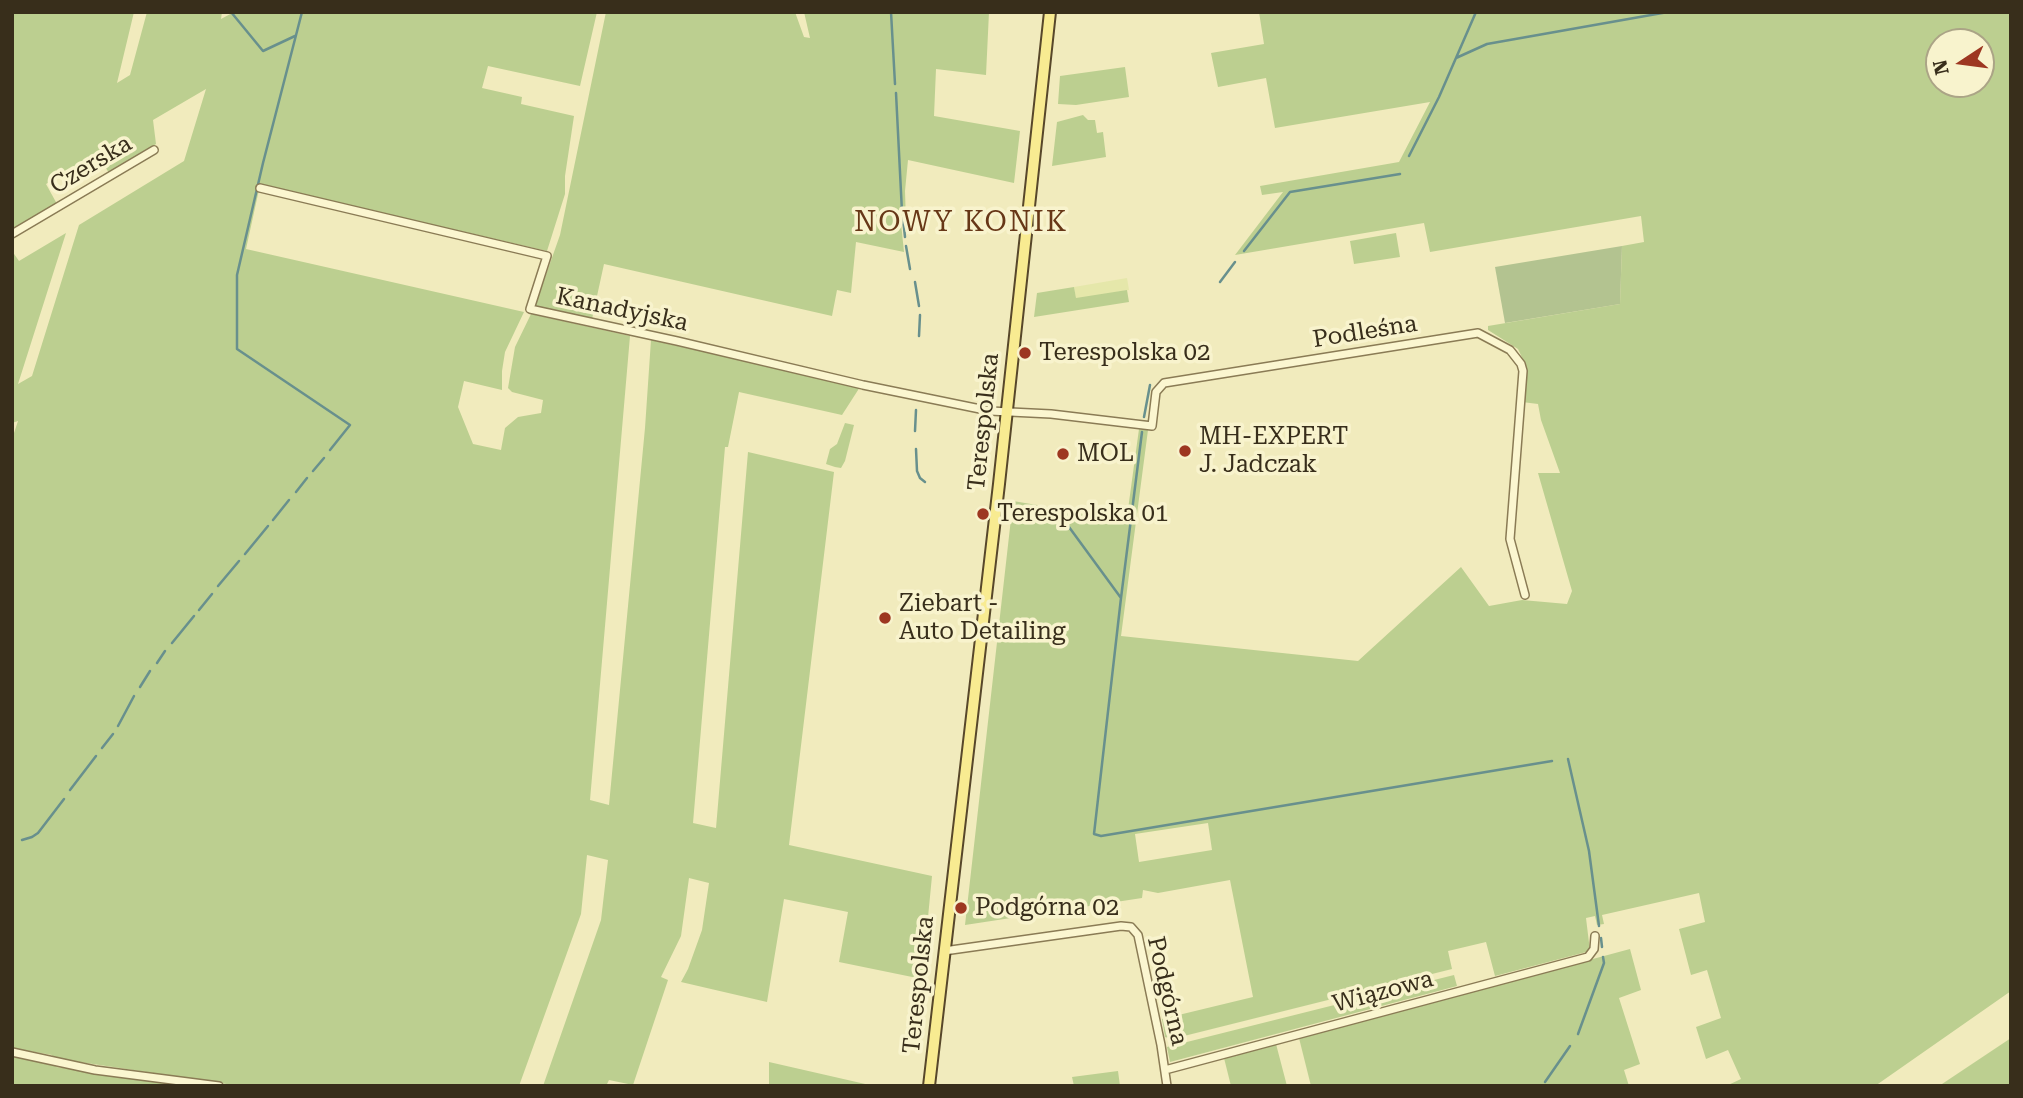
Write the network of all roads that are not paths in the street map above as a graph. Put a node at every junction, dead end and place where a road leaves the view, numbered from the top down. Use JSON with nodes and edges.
{"nodes":[{"id":1,"x":1050,"y":12,"type":"edge"},
{"id":2,"x":154,"y":150,"type":"dead end"},
{"id":3,"x":260,"y":188,"type":"dead end"},
{"id":4,"x":12,"y":234,"type":"edge"},
{"id":5,"x":1006,"y":412,"type":"junction"},
{"id":6,"x":1525,"y":595,"type":"dead end"},
{"id":7,"x":1595,"y":936,"type":"dead end"},
{"id":8,"x":944,"y":951,"type":"junction"},
{"id":9,"x":12,"y":1052,"type":"edge"},
{"id":10,"x":1165,"y":1070,"type":"junction"},
{"id":11,"x":219,"y":1086,"type":"edge"},
{"id":12,"x":929,"y":1086,"type":"edge"},
{"id":13,"x":1167,"y":1086,"type":"edge"}],
"edges":[{"from":1,"to":5,"type":"main road","name":"Terespolska"},
{"from":2,"to":4,"type":"street","name":"Czerska"},
{"from":3,"to":5,"type":"street","name":"Kanadyjska"},
{"from":5,"to":6,"type":"street","name":"Podleśna"},
{"from":5,"to":8,"type":"main road","name":"Terespolska"},
{"from":7,"to":10,"type":"street","name":"Wiązowa"},
{"from":8,"to":10,"type":"street","name":"Podgórna"},
{"from":8,"to":12,"type":"main road","name":"Terespolska"},
{"from":9,"to":11,"type":"street"},
{"from":10,"to":13,"type":"street","name":"Podgórna"}]}
